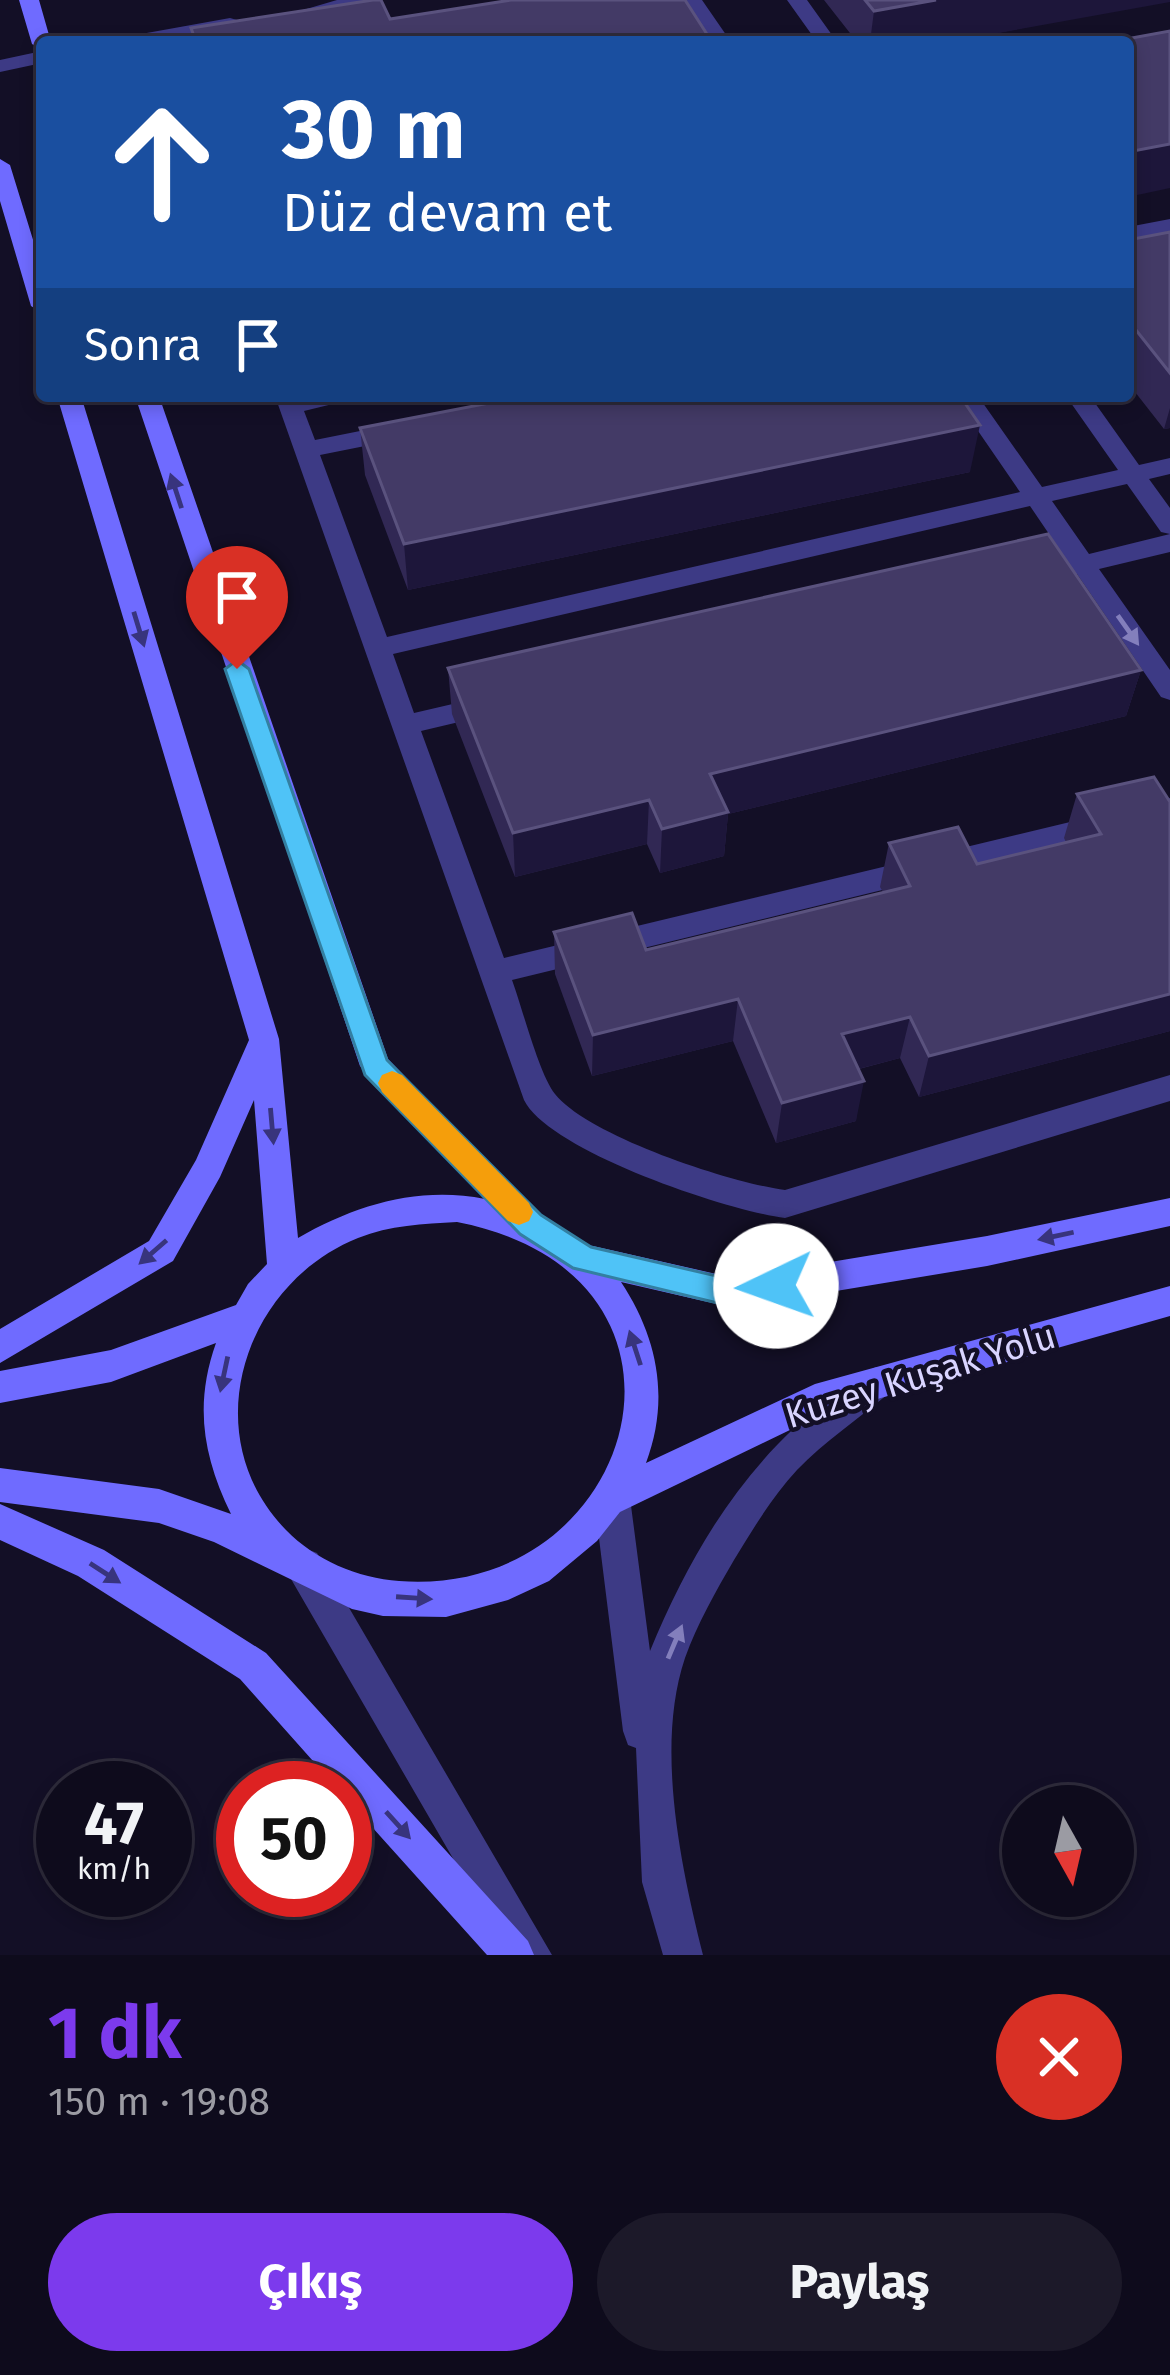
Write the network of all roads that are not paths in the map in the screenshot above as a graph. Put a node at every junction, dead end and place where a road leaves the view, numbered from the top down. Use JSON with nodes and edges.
{"nodes":[{"id":1,"x":29,"y":0,"type":"edge"},
{"id":2,"x":370,"y":0,"type":"edge"},
{"id":3,"x":692,"y":0,"type":"edge"},
{"id":4,"x":797,"y":0,"type":"edge"},
{"id":5,"x":283,"y":15,"type":"edge"},
{"id":6,"x":261,"y":19,"type":"edge"},
{"id":7,"x":40,"y":36,"type":"edge"},
{"id":8,"x":164,"y":36,"type":"edge"},
{"id":9,"x":717,"y":36,"type":"edge"},
{"id":10,"x":822,"y":36,"type":"edge"},
{"id":11,"x":36,"y":58,"type":"edge"},
{"id":12,"x":0,"y":66,"type":"edge"},
{"id":13,"x":0,"y":165,"type":"edge"},
{"id":14,"x":1170,"y":225,"type":"edge"},
{"id":15,"x":1134,"y":233,"type":"edge"},
{"id":16,"x":36,"y":286,"type":"edge"},
{"id":17,"x":71,"y":402,"type":"edge"},
{"id":18,"x":149,"y":402,"type":"edge"},
{"id":19,"x":288,"y":402,"type":"edge"},
{"id":20,"x":970,"y":402,"type":"edge"},
{"id":21,"x":1082,"y":402,"type":"edge"},
{"id":22,"x":416,"y":428,"type":"edge"},
{"id":23,"x":306,"y":450,"type":"junction"},
{"id":24,"x":1170,"y":466,"type":"edge"},
{"id":25,"x":1133,"y":474,"type":"junction"},
{"id":26,"x":1036,"y":496,"type":"junction"},
{"id":27,"x":1170,"y":526,"type":"edge"},
{"id":28,"x":1170,"y":543,"type":"edge"},
{"id":29,"x":1083,"y":564,"type":"junction"},
{"id":30,"x":992,"y":585,"type":"edge"},
{"id":31,"x":378,"y":648,"type":"junction"},
{"id":32,"x":1170,"y":690,"type":"edge"},
{"id":33,"x":518,"y":698,"type":"edge"},
{"id":34,"x":405,"y":725,"type":"junction"},
{"id":35,"x":1170,"y":809,"type":"edge"},
{"id":36,"x":495,"y":972,"type":"junction"},
{"id":37,"x":264,"y":1039,"type":"junction"},
{"id":38,"x":1170,"y":1088,"type":"edge"},
{"id":39,"x":1170,"y":1212,"type":"edge"},
{"id":40,"x":531,"y":1224,"type":"junction"},
{"id":41,"x":584,"y":1259,"type":"junction"},
{"id":42,"x":284,"y":1266,"type":"junction"},
{"id":43,"x":1170,"y":1301,"type":"edge"},
{"id":44,"x":242,"y":1318,"type":"junction"},
{"id":45,"x":0,"y":1347,"type":"edge"},
{"id":46,"x":876,"y":1383,"type":"junction"},
{"id":47,"x":0,"y":1387,"type":"edge"},
{"id":48,"x":0,"y":1485,"type":"edge"},
{"id":49,"x":612,"y":1498,"type":"junction"},
{"id":50,"x":0,"y":1522,"type":"edge"},
{"id":51,"x":304,"y":1566,"type":"junction"},
{"id":52,"x":662,"y":1882,"type":"junction"},
{"id":53,"x":514,"y":1955,"type":"edge"},
{"id":54,"x":532,"y":1955,"type":"edge"},
{"id":55,"x":683,"y":1955,"type":"edge"}],
"edges":[{"from":1,"to":7,"type":"main road"},
{"from":2,"to":5,"type":"street"},
{"from":3,"to":9,"type":"street"},
{"from":4,"to":10,"type":"street"},
{"from":6,"to":8,"type":"street"},
{"from":11,"to":12,"type":"street"},
{"from":13,"to":16,"type":"main road"},
{"from":14,"to":15,"type":"street"},
{"from":17,"to":37,"type":"main road","one_way":true},
{"from":40,"to":18,"type":"main road","one_way":true},
{"from":19,"to":23,"type":"street"},
{"from":20,"to":26,"type":"street"},
{"from":21,"to":25,"type":"street"},
{"from":22,"to":23,"type":"street"},
{"from":23,"to":31,"type":"street"},
{"from":24,"to":25,"type":"street"},
{"from":25,"to":26,"type":"street"},
{"from":25,"to":27,"type":"street"},
{"from":26,"to":29,"type":"street"},
{"from":26,"to":31,"type":"street"},
{"from":28,"to":29,"type":"street"},
{"from":29,"to":30,"type":"street"},
{"from":29,"to":32,"type":"street","one_way":true},
{"from":31,"to":34,"type":"street"},
{"from":33,"to":34,"type":"street"},
{"from":34,"to":36,"type":"street"},
{"from":35,"to":36,"type":"street"},
{"from":36,"to":38,"type":"street"},
{"from":37,"to":42,"type":"main road","one_way":true},
{"from":37,"to":45,"type":"main road","one_way":true},
{"from":39,"to":41,"type":"main road","one_way":true},
{"from":40,"to":41,"type":"main road"},
{"from":40,"to":42,"type":"main road"},
{"from":49,"to":41,"type":"main road","one_way":true},
{"from":42,"to":44,"type":"main road"},
{"from":43,"to":46,"type":"main road","name":"Kuzey Kuşak Yolu"},
{"from":44,"to":47,"type":"main road"},
{"from":44,"to":51,"type":"main road","one_way":true},
{"from":46,"to":49,"type":"main road","name":"Kuzey Kuşak Yolu"},
{"from":52,"to":46,"type":"street","one_way":true},
{"from":48,"to":51,"type":"main road"},
{"from":51,"to":49,"type":"main road","one_way":true},
{"from":49,"to":52,"type":"street"},
{"from":50,"to":53,"type":"main road","one_way":true},
{"from":51,"to":54,"type":"street"},
{"from":52,"to":55,"type":"street"}]}
